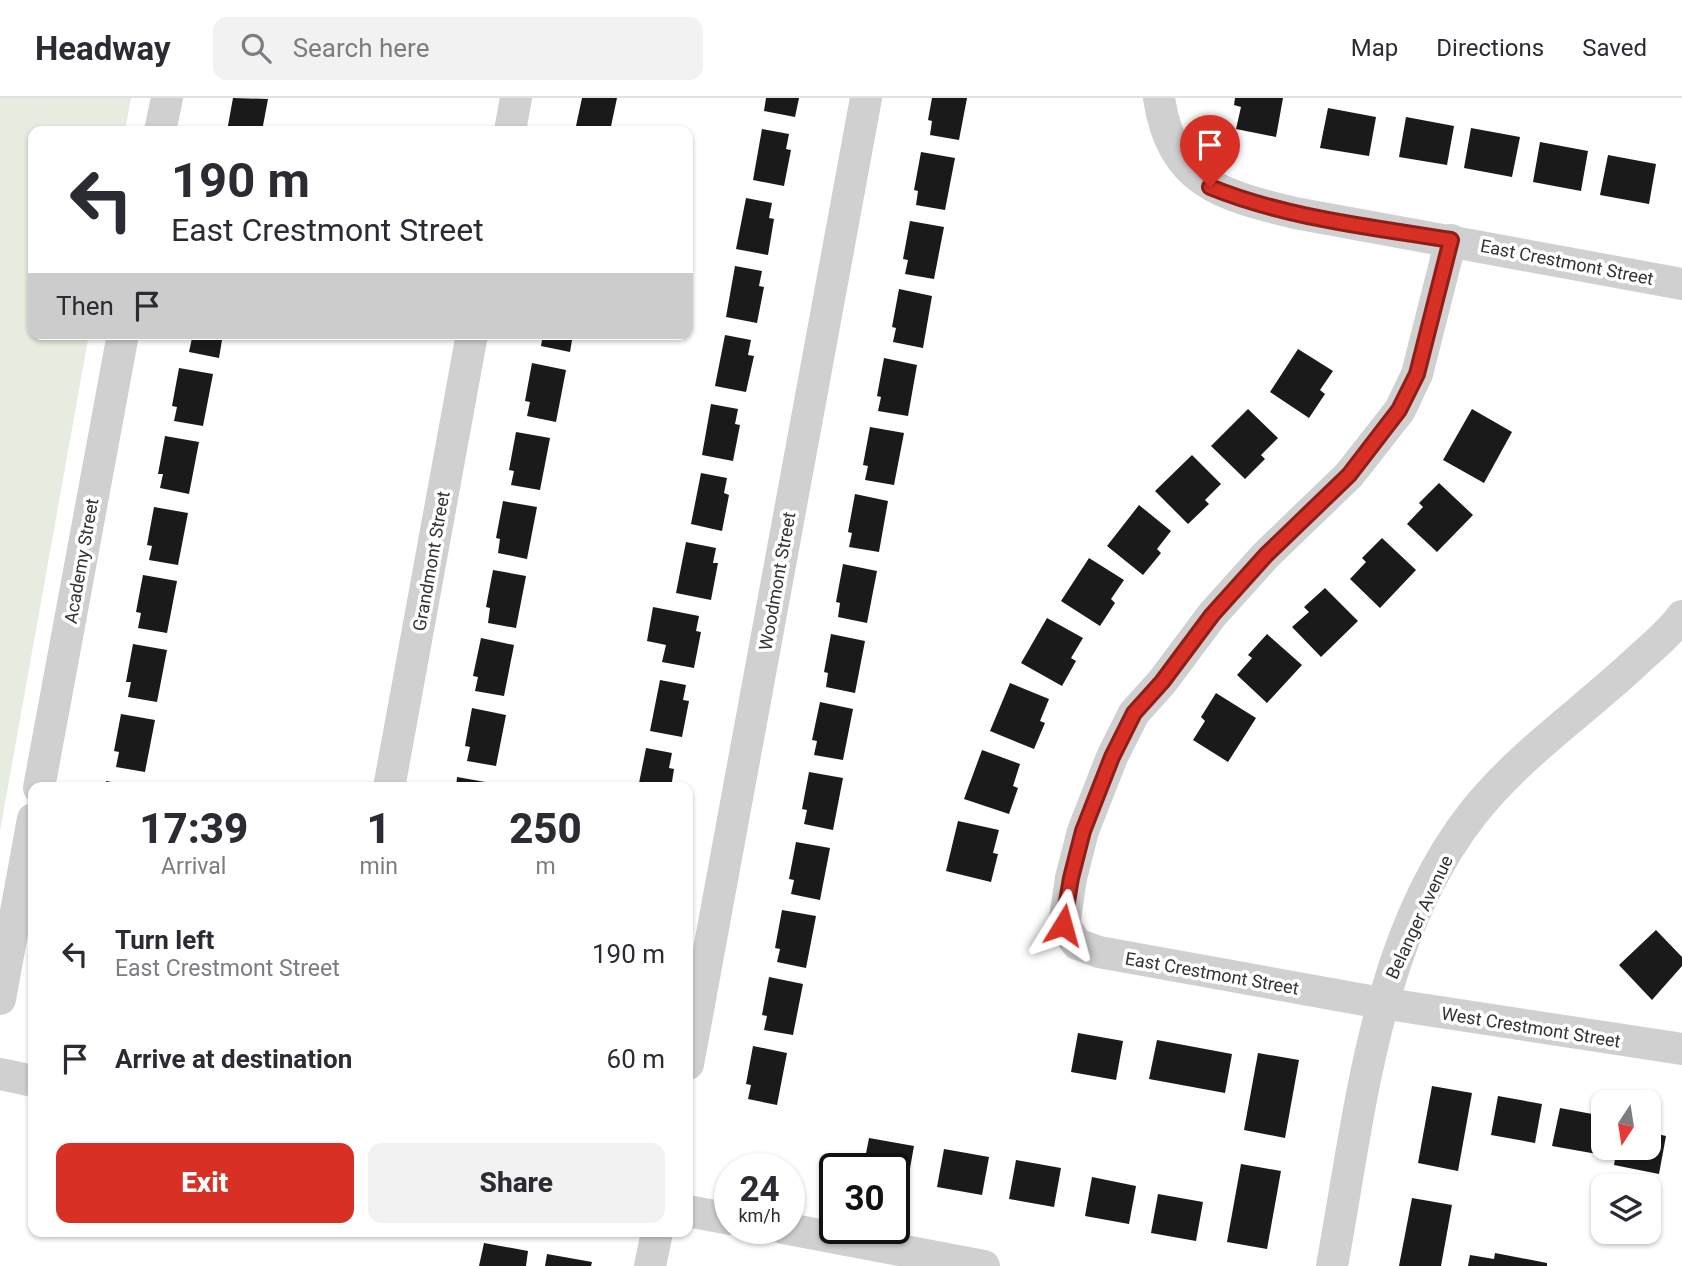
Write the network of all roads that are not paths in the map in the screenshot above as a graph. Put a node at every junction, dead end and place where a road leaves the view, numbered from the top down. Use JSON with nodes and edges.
{"nodes":[{"id":1,"x":167,"y":98,"type":"edge"},
{"id":2,"x":516,"y":98,"type":"edge"},
{"id":3,"x":866,"y":98,"type":"edge"},
{"id":4,"x":1158,"y":98,"type":"edge"},
{"id":5,"x":161,"y":126,"type":"edge"},
{"id":6,"x":511,"y":126,"type":"edge"},
{"id":7,"x":1451,"y":240,"type":"junction"},
{"id":8,"x":1682,"y":284,"type":"edge"},
{"id":9,"x":122,"y":340,"type":"edge"},
{"id":10,"x":471,"y":340,"type":"edge"},
{"id":11,"x":1682,"y":616,"type":"edge"},
{"id":12,"x":40,"y":782,"type":"edge"},
{"id":13,"x":390,"y":782,"type":"edge"},
{"id":14,"x":28,"y":845,"type":"edge"},
{"id":15,"x":0,"y":999,"type":"edge"},
{"id":16,"x":1381,"y":1003,"type":"junction"},
{"id":17,"x":693,"y":1037,"type":"edge"},
{"id":18,"x":1682,"y":1049,"type":"edge"},
{"id":19,"x":0,"y":1074,"type":"edge"},
{"id":20,"x":28,"y":1080,"type":"edge"},
{"id":21,"x":693,"y":1212,"type":"edge"},
{"id":22,"x":714,"y":1216,"type":"edge"},
{"id":23,"x":805,"y":1232,"type":"edge"},
{"id":24,"x":656,"y":1237,"type":"edge"},
{"id":25,"x":650,"y":1266,"type":"edge"},
{"id":26,"x":984,"y":1266,"type":"edge"},
{"id":27,"x":1332,"y":1266,"type":"edge"}],
"edges":[{"from":1,"to":5,"type":"street"},
{"from":2,"to":6,"type":"street"},
{"from":3,"to":17,"type":"street","name":"Woodmont Street"},
{"from":4,"to":7,"type":"street","name":"East Crestmont Street"},
{"from":7,"to":8,"type":"street","name":"East Crestmont Street"},
{"from":7,"to":16,"type":"street","name":"East Crestmont Street"},
{"from":9,"to":12,"type":"street","name":"Academy Street"},
{"from":10,"to":13,"type":"street","name":"Grandmont Street"},
{"from":11,"to":16,"type":"street","name":"Belanger Avenue"},
{"from":14,"to":15,"type":"street"},
{"from":16,"to":18,"type":"street","name":"West Crestmont Street"},
{"from":16,"to":27,"type":"street","name":"Belanger Avenue"},
{"from":19,"to":20,"type":"street"},
{"from":21,"to":22,"type":"street"},
{"from":23,"to":26,"type":"street"},
{"from":24,"to":25,"type":"street"}]}
